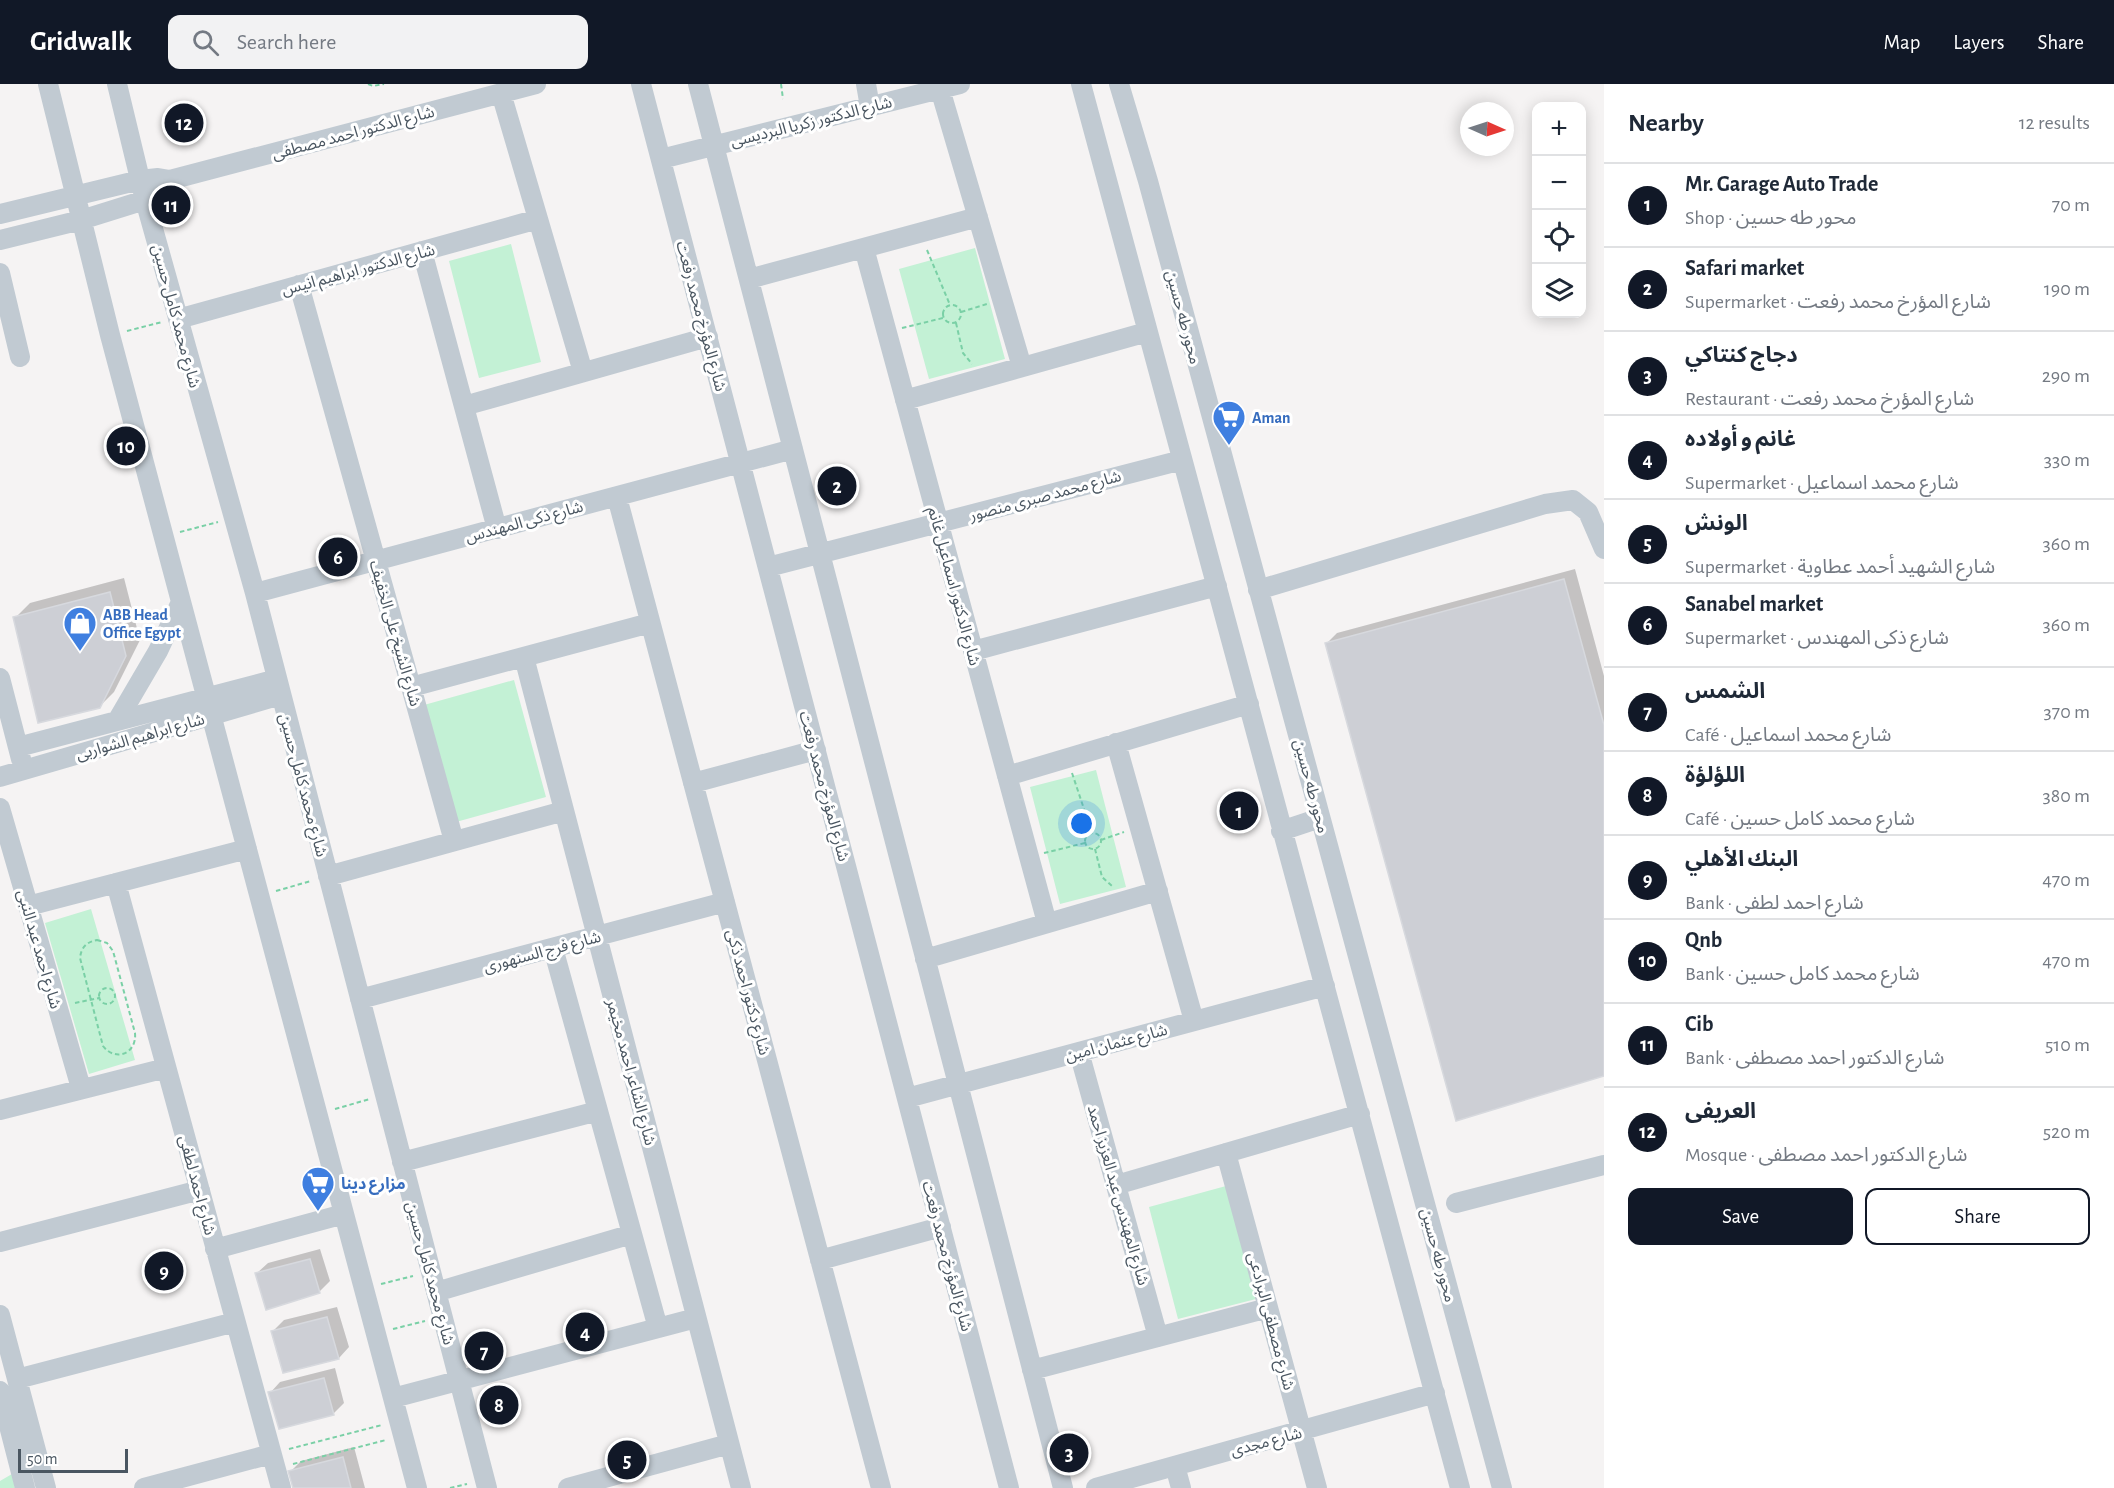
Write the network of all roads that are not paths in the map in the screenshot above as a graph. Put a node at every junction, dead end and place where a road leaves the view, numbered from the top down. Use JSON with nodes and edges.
{"nodes":[{"id":1,"x":48,"y":84,"type":"edge"},
{"id":2,"x":117,"y":84,"type":"edge"},
{"id":3,"x":536,"y":84,"type":"edge"},
{"id":4,"x":641,"y":84,"type":"edge"},
{"id":5,"x":698,"y":84,"type":"edge"},
{"id":6,"x":866,"y":84,"type":"edge"},
{"id":7,"x":960,"y":84,"type":"edge"},
{"id":8,"x":1081,"y":84,"type":"edge"},
{"id":9,"x":1119,"y":84,"type":"edge"},
{"id":10,"x":940,"y":89,"type":"junction"},
{"id":11,"x":501,"y":93,"type":"junction"},
{"id":12,"x":870,"y":106,"type":"junction"},
{"id":13,"x":715,"y":146,"type":"junction"},
{"id":14,"x":661,"y":159,"type":"junction"},
{"id":15,"x":143,"y":190,"type":"junction"},
{"id":16,"x":74,"y":195,"type":"junction"},
{"id":17,"x":0,"y":214,"type":"edge"},
{"id":18,"x":978,"y":217,"type":"junction"},
{"id":19,"x":538,"y":219,"type":"junction"},
{"id":20,"x":81,"y":220,"type":"junction"},
{"id":21,"x":0,"y":240,"type":"edge"},
{"id":22,"x":864,"y":248,"type":"junction"},
{"id":23,"x":422,"y":251,"type":"junction"},
{"id":24,"x":0,"y":273,"type":"edge"},
{"id":25,"x":749,"y":279,"type":"junction"},
{"id":26,"x":299,"y":285,"type":"junction"},
{"id":27,"x":178,"y":319,"type":"junction"},
{"id":28,"x":1147,"y":332,"type":"junction"},
{"id":29,"x":708,"y":337,"type":"junction"},
{"id":30,"x":20,"y":357,"type":"dead end"},
{"id":31,"x":1022,"y":367,"type":"junction"},
{"id":32,"x":583,"y":372,"type":"junction"},
{"id":33,"x":905,"y":400,"type":"junction"},
{"id":34,"x":464,"y":406,"type":"junction"},
{"id":35,"x":793,"y":449,"type":"junction"},
{"id":36,"x":1182,"y":460,"type":"junction"},
{"id":37,"x":741,"y":463,"type":"junction"},
{"id":38,"x":617,"y":496,"type":"junction"},
{"id":39,"x":938,"y":523,"type":"junction"},
{"id":40,"x":497,"y":529,"type":"junction"},
{"id":41,"x":1604,"y":549,"type":"edge"},
{"id":42,"x":820,"y":554,"type":"junction"},
{"id":43,"x":376,"y":561,"type":"junction"},
{"id":44,"x":768,"y":567,"type":"junction"},
{"id":45,"x":1217,"y":586,"type":"junction"},
{"id":46,"x":1258,"y":590,"type":"junction"},
{"id":47,"x":255,"y":593,"type":"junction"},
{"id":48,"x":181,"y":602,"type":"junction"},
{"id":49,"x":650,"y":623,"type":"junction"},
{"id":50,"x":973,"y":651,"type":"junction"},
{"id":51,"x":524,"y":657,"type":"junction"},
{"id":52,"x":1,"y":685,"type":"edge"},
{"id":53,"x":279,"y":687,"type":"junction"},
{"id":54,"x":411,"y":687,"type":"junction"},
{"id":55,"x":1249,"y":704,"type":"junction"},
{"id":56,"x":209,"y":706,"type":"junction"},
{"id":57,"x":117,"y":721,"type":"junction"},
{"id":58,"x":1116,"y":743,"type":"junction"},
{"id":59,"x":18,"y":747,"type":"junction"},
{"id":60,"x":816,"y":750,"type":"junction"},
{"id":61,"x":24,"y":770,"type":"junction"},
{"id":62,"x":1007,"y":776,"type":"junction"},
{"id":63,"x":0,"y":777,"type":"edge"},
{"id":64,"x":693,"y":783,"type":"junction"},
{"id":65,"x":0,"y":808,"type":"edge"},
{"id":66,"x":564,"y":811,"type":"junction"},
{"id":67,"x":1320,"y":818,"type":"junction"},
{"id":68,"x":1281,"y":831,"type":"junction"},
{"id":69,"x":454,"y":841,"type":"junction"},
{"id":70,"x":247,"y":849,"type":"junction"},
{"id":71,"x":328,"y":876,"type":"junction"},
{"id":72,"x":116,"y":883,"type":"junction"},
{"id":73,"x":1158,"y":891,"type":"junction"},
{"id":74,"x":725,"y":902,"type":"junction"},
{"id":75,"x":28,"y":906,"type":"junction"},
{"id":76,"x":1047,"y":923,"type":"junction"},
{"id":77,"x":597,"y":936,"type":"junction"},
{"id":78,"x":553,"y":948,"type":"junction"},
{"id":79,"x":926,"y":958,"type":"junction"},
{"id":80,"x":1325,"y":986,"type":"junction"},
{"id":81,"x":360,"y":999,"type":"junction"},
{"id":82,"x":1194,"y":1022,"type":"junction"},
{"id":83,"x":1079,"y":1052,"type":"junction"},
{"id":84,"x":166,"y":1068,"type":"junction"},
{"id":85,"x":958,"y":1084,"type":"junction"},
{"id":86,"x":81,"y":1088,"type":"junction"},
{"id":87,"x":907,"y":1098,"type":"junction"},
{"id":88,"x":0,"y":1110,"type":"edge"},
{"id":89,"x":598,"y":1111,"type":"junction"},
{"id":90,"x":1360,"y":1114,"type":"junction"},
{"id":91,"x":1226,"y":1153,"type":"junction"},
{"id":92,"x":402,"y":1162,"type":"junction"},
{"id":93,"x":1604,"y":1165,"type":"edge"},
{"id":94,"x":1116,"y":1185,"type":"junction"},
{"id":95,"x":200,"y":1190,"type":"junction"},
{"id":96,"x":1456,"y":1203,"type":"dead end"},
{"id":97,"x":344,"y":1214,"type":"junction"},
{"id":98,"x":941,"y":1227,"type":"junction"},
{"id":99,"x":632,"y":1234,"type":"junction"},
{"id":100,"x":0,"y":1242,"type":"edge"},
{"id":101,"x":215,"y":1249,"type":"junction"},
{"id":102,"x":820,"y":1260,"type":"junction"},
{"id":103,"x":436,"y":1292,"type":"junction"},
{"id":104,"x":1268,"y":1308,"type":"junction"},
{"id":105,"x":0,"y":1315,"type":"edge"},
{"id":106,"x":696,"y":1318,"type":"junction"},
{"id":107,"x":235,"y":1322,"type":"junction"},
{"id":108,"x":658,"y":1328,"type":"junction"},
{"id":109,"x":1158,"y":1337,"type":"junction"},
{"id":110,"x":1032,"y":1370,"type":"junction"},
{"id":111,"x":17,"y":1379,"type":"junction"},
{"id":112,"x":459,"y":1381,"type":"junction"},
{"id":113,"x":0,"y":1392,"type":"edge"},
{"id":114,"x":1435,"y":1393,"type":"junction"},
{"id":115,"x":393,"y":1398,"type":"junction"},
{"id":116,"x":1302,"y":1431,"type":"junction"},
{"id":117,"x":729,"y":1444,"type":"junction"},
{"id":118,"x":8,"y":1456,"type":"edge"},
{"id":119,"x":1175,"y":1466,"type":"junction"},
{"id":120,"x":276,"y":1470,"type":"edge"},
{"id":121,"x":619,"y":1481,"type":"edge"},
{"id":122,"x":178,"y":1484,"type":"edge"},
{"id":123,"x":26,"y":1488,"type":"edge"},
{"id":124,"x":46,"y":1488,"type":"edge"},
{"id":125,"x":144,"y":1488,"type":"edge"},
{"id":126,"x":417,"y":1488,"type":"edge"},
{"id":127,"x":487,"y":1488,"type":"edge"},
{"id":128,"x":568,"y":1488,"type":"edge"},
{"id":129,"x":741,"y":1488,"type":"edge"},
{"id":130,"x":881,"y":1488,"type":"edge"},
{"id":131,"x":1009,"y":1488,"type":"edge"},
{"id":132,"x":1063,"y":1488,"type":"edge"},
{"id":133,"x":1096,"y":1488,"type":"edge"},
{"id":134,"x":1181,"y":1488,"type":"edge"},
{"id":135,"x":1317,"y":1488,"type":"edge"},
{"id":136,"x":1460,"y":1488,"type":"edge"},
{"id":137,"x":1502,"y":1488,"type":"edge"}],
"edges":[{"from":1,"to":16,"type":"street"},
{"from":2,"to":15,"type":"street","name":"شارع محمد كامل حسين"},
{"from":3,"to":11,"type":"street","name":"شارع الدكتور احمد مصطفى"},
{"from":4,"to":14,"type":"street","name":"شارع المؤرخ محمد رفعت"},
{"from":5,"to":13,"type":"street"},
{"from":6,"to":12,"type":"street"},
{"from":7,"to":10,"type":"street","name":"شارع الدكتور زكريا البرديسى"},
{"from":8,"to":28,"type":"street"},
{"from":9,"to":46,"type":"street","name":"محور طه حسين"},
{"from":10,"to":12,"type":"street","name":"شارع الدكتور زكريا البرديسى"},
{"from":10,"to":18,"type":"street"},
{"from":11,"to":15,"type":"street","name":"شارع الدكتور احمد مصطفى"},
{"from":11,"to":19,"type":"street"},
{"from":12,"to":13,"type":"street","name":"شارع الدكتور زكريا البرديسى"},
{"from":13,"to":14,"type":"street","name":"شارع الدكتور زكريا البرديسى"},
{"from":13,"to":25,"type":"street"},
{"from":14,"to":29,"type":"street","name":"شارع المؤرخ محمد رفعت"},
{"from":15,"to":16,"type":"street","name":"شارع الدكتور احمد مصطفى"},
{"from":15,"to":20,"type":"street","name":"شارع الدكتور احمد مصطفى"},
{"from":15,"to":27,"type":"street","name":"شارع محمد كامل حسين"},
{"from":16,"to":17,"type":"street","name":"شارع الدكتور احمد مصطفى"},
{"from":16,"to":20,"type":"street"},
{"from":18,"to":22,"type":"street"},
{"from":18,"to":31,"type":"street"},
{"from":19,"to":23,"type":"street","name":"شارع الدكتور ابراهيم انيس"},
{"from":19,"to":32,"type":"street"},
{"from":20,"to":21,"type":"street","name":"شارع الدكتور احمد مصطفى"},
{"from":20,"to":48,"type":"street"},
{"from":22,"to":25,"type":"street"},
{"from":22,"to":33,"type":"street","name":"شارع الدكتور اسماعيل غانم"},
{"from":23,"to":26,"type":"street","name":"شارع الدكتور ابراهيم انيس"},
{"from":23,"to":34,"type":"street"},
{"from":24,"to":30,"type":"street"},
{"from":25,"to":35,"type":"street"},
{"from":26,"to":27,"type":"street","name":"شارع الدكتور ابراهيم انيس"},
{"from":26,"to":43,"type":"street","name":"شارع الشيخ على الخفيف"},
{"from":27,"to":47,"type":"street","name":"شارع محمد كامل حسين"},
{"from":28,"to":31,"type":"street"},
{"from":28,"to":36,"type":"street"},
{"from":29,"to":32,"type":"street"},
{"from":29,"to":37,"type":"street","name":"شارع المؤرخ محمد رفعت"},
{"from":31,"to":33,"type":"street"},
{"from":32,"to":34,"type":"street"},
{"from":33,"to":39,"type":"street","name":"شارع الدكتور اسماعيل غانم"},
{"from":34,"to":40,"type":"street"},
{"from":35,"to":37,"type":"street","name":"شارع ذكى المهندس"},
{"from":35,"to":42,"type":"street"},
{"from":36,"to":39,"type":"street","name":"شارع محمد صبرى منصور"},
{"from":36,"to":45,"type":"street"},
{"from":37,"to":38,"type":"street","name":"شارع ذكى المهندس"},
{"from":37,"to":44,"type":"street","name":"شارع المؤرخ محمد رفعت"},
{"from":38,"to":40,"type":"street","name":"شارع ذكى المهندس"},
{"from":38,"to":49,"type":"street","name":"شارع دكتور احمد ذكى"},
{"from":39,"to":42,"type":"street","name":"شارع محمد صبرى منصور"},
{"from":39,"to":50,"type":"street","name":"شارع الدكتور اسماعيل غانم"},
{"from":40,"to":43,"type":"street","name":"شارع ذكى المهندس"},
{"from":41,"to":46,"type":"street"},
{"from":42,"to":44,"type":"street","name":"شارع محمد صبرى منصور"},
{"from":42,"to":79,"type":"street"},
{"from":43,"to":47,"type":"street","name":"شارع ذكى المهندس"},
{"from":43,"to":54,"type":"street","name":"شارع الشيخ على الخفيف"},
{"from":44,"to":60,"type":"street","name":"شارع المؤرخ محمد رفعت"},
{"from":45,"to":50,"type":"street"},
{"from":45,"to":55,"type":"street"},
{"from":46,"to":67,"type":"street","name":"محور طه حسين"},
{"from":47,"to":53,"type":"street","name":"شارع محمد كامل حسين"},
{"from":48,"to":56,"type":"street"},
{"from":48,"to":57,"type":"street"},
{"from":49,"to":51,"type":"street"},
{"from":49,"to":64,"type":"street","name":"شارع دكتور احمد ذكى"},
{"from":50,"to":62,"type":"street","name":"شارع الدكتور اسماعيل غانم"},
{"from":51,"to":54,"type":"street"},
{"from":51,"to":66,"type":"street","name":"شارع الشاعر احمد مخيمر"},
{"from":52,"to":59,"type":"street"},
{"from":53,"to":56,"type":"street","name":"شارع ابراهيم الشواربى"},
{"from":53,"to":71,"type":"street","name":"شارع محمد كامل حسين"},
{"from":54,"to":69,"type":"street","name":"شارع الشيخ على الخفيف"},
{"from":55,"to":58,"type":"street"},
{"from":55,"to":68,"type":"street"},
{"from":56,"to":57,"type":"street","name":"شارع ابراهيم الشواربى"},
{"from":56,"to":61,"type":"street","name":"شارع ابراهيم الشواربى"},
{"from":56,"to":70,"type":"street"},
{"from":57,"to":59,"type":"street","name":"شارع ابراهيم الشواربى"},
{"from":58,"to":62,"type":"street"},
{"from":58,"to":73,"type":"street"},
{"from":59,"to":61,"type":"street"},
{"from":60,"to":64,"type":"street"},
{"from":60,"to":87,"type":"street","name":"شارع المؤرخ محمد رفعت"},
{"from":61,"to":63,"type":"street","name":"شارع ابراهيم الشواربى"},
{"from":62,"to":76,"type":"street","name":"شارع الدكتور اسماعيل غانم"},
{"from":64,"to":74,"type":"street","name":"شارع دكتور احمد ذكى"},
{"from":65,"to":75,"type":"street","name":"شارع احمد عبد النبى"},
{"from":66,"to":69,"type":"street"},
{"from":66,"to":77,"type":"street","name":"شارع الشاعر احمد مخيمر"},
{"from":67,"to":68,"type":"street"},
{"from":67,"to":137,"type":"street","name":"محور طه حسين"},
{"from":68,"to":80,"type":"street"},
{"from":69,"to":71,"type":"street"},
{"from":70,"to":72,"type":"street"},
{"from":70,"to":97,"type":"street"},
{"from":71,"to":81,"type":"street","name":"شارع محمد كامل حسين"},
{"from":72,"to":75,"type":"street"},
{"from":72,"to":84,"type":"street","name":"شارع احمد لطفى"},
{"from":73,"to":76,"type":"street"},
{"from":73,"to":82,"type":"street"},
{"from":74,"to":77,"type":"street","name":"شارع فرج السنهورى"},
{"from":74,"to":102,"type":"street","name":"شارع دكتور احمد ذكى"},
{"from":75,"to":86,"type":"street","name":"شارع احمد عبد النبى"},
{"from":76,"to":79,"type":"street"},
{"from":77,"to":78,"type":"street","name":"شارع فرج السنهورى"},
{"from":77,"to":106,"type":"street","name":"شارع الشاعر احمد مخيمر"},
{"from":78,"to":81,"type":"street","name":"شارع فرج السنهورى"},
{"from":78,"to":89,"type":"street"},
{"from":79,"to":85,"type":"street"},
{"from":80,"to":82,"type":"street","name":"شارع عثمان امين"},
{"from":80,"to":90,"type":"street"},
{"from":81,"to":92,"type":"street","name":"شارع محمد كامل حسين"},
{"from":82,"to":83,"type":"street","name":"شارع عثمان امين"},
{"from":83,"to":85,"type":"street","name":"شارع عثمان امين"},
{"from":83,"to":94,"type":"street","name":"شارع المهندس عبد العزيز احمد"},
{"from":84,"to":86,"type":"street"},
{"from":84,"to":95,"type":"street","name":"شارع احمد لطفى"},
{"from":85,"to":87,"type":"street","name":"شارع عثمان امين"},
{"from":85,"to":110,"type":"street"},
{"from":86,"to":88,"type":"street"},
{"from":87,"to":98,"type":"street","name":"شارع المؤرخ محمد رفعت"},
{"from":89,"to":92,"type":"street"},
{"from":89,"to":99,"type":"street"},
{"from":90,"to":91,"type":"street"},
{"from":90,"to":114,"type":"street"},
{"from":91,"to":94,"type":"street"},
{"from":91,"to":104,"type":"street","name":"شارع مصطفى البرادعى"},
{"from":92,"to":103,"type":"street","name":"شارع محمد كامل حسين"},
{"from":93,"to":96,"type":"street"},
{"from":94,"to":109,"type":"street","name":"شارع المهندس عبد العزيز احمد"},
{"from":95,"to":100,"type":"street"},
{"from":95,"to":101,"type":"street","name":"شارع احمد لطفى"},
{"from":97,"to":101,"type":"street"},
{"from":97,"to":115,"type":"street"},
{"from":98,"to":102,"type":"street"},
{"from":98,"to":131,"type":"street","name":"شارع المؤرخ محمد رفعت"},
{"from":99,"to":103,"type":"street"},
{"from":99,"to":108,"type":"street"},
{"from":101,"to":107,"type":"street","name":"شارع احمد لطفى"},
{"from":102,"to":130,"type":"street","name":"شارع دكتور احمد ذكى"},
{"from":103,"to":112,"type":"street","name":"شارع محمد كامل حسين"},
{"from":104,"to":109,"type":"street"},
{"from":104,"to":116,"type":"street","name":"شارع مصطفى البرادعى"},
{"from":105,"to":111,"type":"street"},
{"from":106,"to":108,"type":"street"},
{"from":106,"to":117,"type":"street","name":"شارع الشاعر احمد مخيمر"},
{"from":107,"to":111,"type":"street"},
{"from":107,"to":120,"type":"street","name":"شارع احمد لطفى"},
{"from":108,"to":112,"type":"street"},
{"from":109,"to":110,"type":"street"},
{"from":110,"to":132,"type":"street"},
{"from":111,"to":124,"type":"street"},
{"from":112,"to":115,"type":"street"},
{"from":112,"to":127,"type":"street","name":"شارع محمد كامل حسين"},
{"from":113,"to":118,"type":"street"},
{"from":114,"to":116,"type":"street","name":"شارع مجدى"},
{"from":114,"to":136,"type":"street"},
{"from":115,"to":126,"type":"street"},
{"from":116,"to":119,"type":"street","name":"شارع مجدى"},
{"from":116,"to":135,"type":"street","name":"شارع مصطفى البرادعى"},
{"from":117,"to":121,"type":"street"},
{"from":117,"to":129,"type":"street","name":"شارع الشاعر احمد مخيمر"},
{"from":118,"to":123,"type":"street"},
{"from":119,"to":133,"type":"street","name":"شارع مجدى"},
{"from":119,"to":134,"type":"street"},
{"from":120,"to":122,"type":"street"},
{"from":121,"to":128,"type":"street"},
{"from":122,"to":125,"type":"street"}]}
